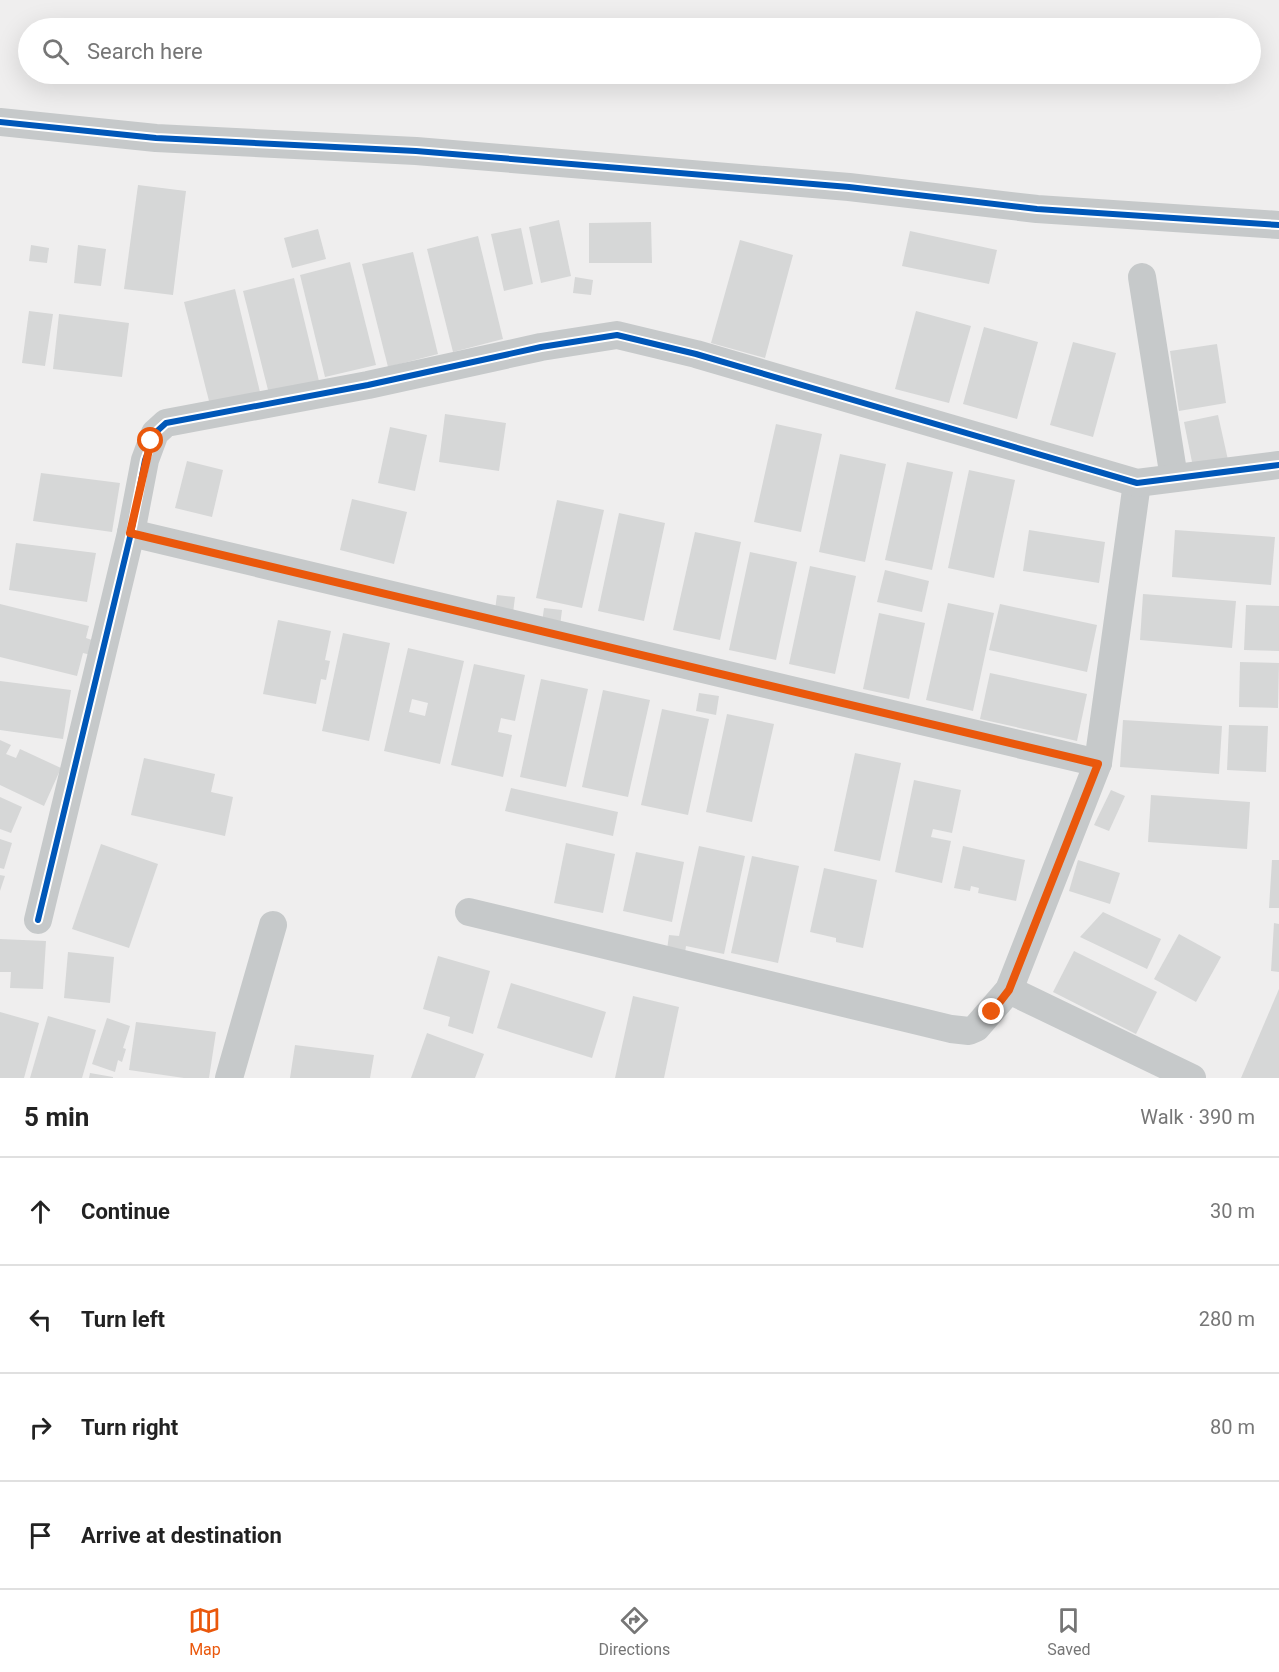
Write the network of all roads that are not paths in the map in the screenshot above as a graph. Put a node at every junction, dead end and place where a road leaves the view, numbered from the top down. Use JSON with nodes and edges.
{"nodes":[{"id":1,"x":0,"y":122,"type":"edge"},
{"id":2,"x":1279,"y":225,"type":"edge"},
{"id":3,"x":1143,"y":277,"type":"dead end"},
{"id":4,"x":1279,"y":465,"type":"edge"},
{"id":5,"x":1174,"y":478,"type":"junction"},
{"id":6,"x":1137,"y":483,"type":"junction"},
{"id":7,"x":130,"y":533,"type":"junction"},
{"id":8,"x":1098,"y":764,"type":"junction"},
{"id":9,"x":469,"y":912,"type":"dead end"},
{"id":10,"x":38,"y":920,"type":"dead end"},
{"id":11,"x":273,"y":925,"type":"dead end"},
{"id":12,"x":1009,"y":990,"type":"junction"},
{"id":13,"x":229,"y":1078,"type":"edge"},
{"id":14,"x":1192,"y":1078,"type":"edge"}],
"edges":[{"from":1,"to":2,"type":"street"},
{"from":3,"to":5,"type":"street"},
{"from":4,"to":5,"type":"street"},
{"from":5,"to":6,"type":"street"},
{"from":6,"to":7,"type":"street"},
{"from":6,"to":8,"type":"street"},
{"from":7,"to":8,"type":"street"},
{"from":7,"to":10,"type":"street"},
{"from":8,"to":12,"type":"street"},
{"from":9,"to":12,"type":"street"},
{"from":11,"to":13,"type":"street"},
{"from":12,"to":14,"type":"street"}]}
